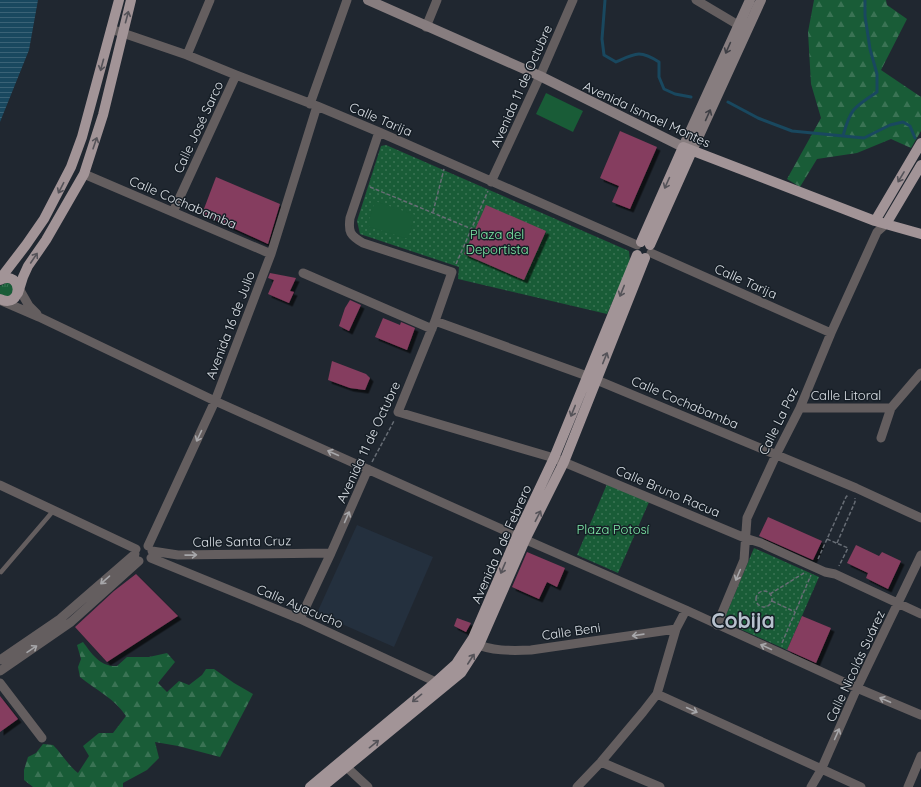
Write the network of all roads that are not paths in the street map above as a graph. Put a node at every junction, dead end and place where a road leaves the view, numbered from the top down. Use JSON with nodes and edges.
{"nodes":[{"id":1,"x":119,"y":0,"type":"edge"},
{"id":2,"x":132,"y":0,"type":"edge"},
{"id":3,"x":210,"y":0,"type":"edge"},
{"id":4,"x":348,"y":0,"type":"edge"},
{"id":5,"x":368,"y":0,"type":"edge"},
{"id":6,"x":437,"y":0,"type":"edge"},
{"id":7,"x":573,"y":0,"type":"edge"},
{"id":8,"x":696,"y":0,"type":"edge"},
{"id":9,"x":750,"y":0,"type":"edge"},
{"id":10,"x":761,"y":0,"type":"edge"},
{"id":11,"x":426,"y":26,"type":"junction"},
{"id":12,"x":742,"y":28,"type":"junction"},
{"id":13,"x":111,"y":29,"type":"junction"},
{"id":14,"x":123,"y":32,"type":"junction"},
{"id":15,"x":187,"y":55,"type":"junction"},
{"id":16,"x":236,"y":76,"type":"junction"},
{"id":17,"x":540,"y":76,"type":"junction"},
{"id":18,"x":314,"y":105,"type":"junction"},
{"id":19,"x":379,"y":132,"type":"junction"},
{"id":20,"x":921,"y":143,"type":"edge"},
{"id":21,"x":688,"y":149,"type":"junction"},
{"id":22,"x":921,"y":165,"type":"edge"},
{"id":23,"x":84,"y":174,"type":"junction"},
{"id":24,"x":491,"y":182,"type":"junction"},
{"id":25,"x":173,"y":212,"type":"junction"},
{"id":26,"x":874,"y":221,"type":"junction"},
{"id":27,"x":886,"y":224,"type":"junction"},
{"id":28,"x":877,"y":232,"type":"junction"},
{"id":29,"x":921,"y":234,"type":"edge"},
{"id":30,"x":644,"y":250,"type":"junction"},
{"id":31,"x":271,"y":254,"type":"junction"},
{"id":32,"x":303,"y":273,"type":"dead end"},
{"id":33,"x":0,"y":280,"type":"edge"},
{"id":34,"x":18,"y":289,"type":"junction"},
{"id":35,"x":3,"y":301,"type":"edge"},
{"id":36,"x":39,"y":317,"type":"junction"},
{"id":37,"x":433,"y":325,"type":"junction"},
{"id":38,"x":831,"y":333,"type":"junction"},
{"id":39,"x":921,"y":372,"type":"edge"},
{"id":40,"x":592,"y":378,"type":"junction"},
{"id":41,"x":215,"y":401,"type":"junction"},
{"id":42,"x":800,"y":408,"type":"junction"},
{"id":43,"x":891,"y":408,"type":"junction"},
{"id":44,"x":398,"y":412,"type":"joint"},
{"id":45,"x":881,"y":438,"type":"dead end"},
{"id":46,"x":776,"y":455,"type":"junction"},
{"id":47,"x":554,"y":458,"type":"junction"},
{"id":48,"x":564,"y":462,"type":"junction"},
{"id":49,"x":368,"y":469,"type":"junction"},
{"id":50,"x":0,"y":485,"type":"edge"},
{"id":51,"x":54,"y":510,"type":"junction"},
{"id":52,"x":921,"y":518,"type":"edge"},
{"id":53,"x":521,"y":538,"type":"junction"},
{"id":54,"x":745,"y":538,"type":"junction"},
{"id":55,"x":151,"y":552,"type":"junction"},
{"id":56,"x":331,"y":553,"type":"junction"},
{"id":57,"x":137,"y":555,"type":"junction"},
{"id":58,"x":921,"y":555,"type":"edge"},
{"id":59,"x":1,"y":572,"type":"edge"},
{"id":60,"x":899,"y":604,"type":"junction"},
{"id":61,"x":686,"y":610,"type":"junction"},
{"id":62,"x":921,"y":614,"type":"edge"},
{"id":63,"x":300,"y":619,"type":"junction"},
{"id":64,"x":717,"y":625,"type":"junction"},
{"id":65,"x":676,"y":629,"type":"junction"},
{"id":66,"x":475,"y":644,"type":"junction"},
{"id":67,"x":0,"y":660,"type":"edge"},
{"id":68,"x":0,"y":671,"type":"edge"},
{"id":69,"x":436,"y":682,"type":"junction"},
{"id":70,"x":0,"y":683,"type":"edge"},
{"id":71,"x":857,"y":688,"type":"junction"},
{"id":72,"x":657,"y":694,"type":"junction"},
{"id":73,"x":921,"y":715,"type":"edge"},
{"id":74,"x":42,"y":738,"type":"dead end"},
{"id":75,"x":921,"y":756,"type":"edge"},
{"id":76,"x":600,"y":762,"type":"junction"},
{"id":77,"x":343,"y":764,"type":"junction"},
{"id":78,"x":821,"y":770,"type":"junction"},
{"id":79,"x":310,"y":787,"type":"edge"},
{"id":80,"x":322,"y":787,"type":"edge"},
{"id":81,"x":368,"y":787,"type":"edge"},
{"id":82,"x":577,"y":787,"type":"edge"},
{"id":83,"x":660,"y":787,"type":"edge"},
{"id":84,"x":811,"y":787,"type":"edge"},
{"id":85,"x":861,"y":787,"type":"edge"},
{"id":86,"x":908,"y":787,"type":"edge"}],
"edges":[{"from":1,"to":13,"type":"main road"},
{"from":14,"to":2,"type":"main road","one_way":true},
{"from":3,"to":15,"type":"street"},
{"from":4,"to":18,"type":"street","name":"Avenida 16 de Julio"},
{"from":5,"to":11,"type":"street","name":"Avenida Ismael Montes"},
{"from":6,"to":11,"type":"street"},
{"from":7,"to":17,"type":"street","name":"Avenida 11 de Octubre"},
{"from":8,"to":12,"type":"street"},
{"from":9,"to":12,"type":"street","name":"Avenida 9 de Febrero"},
{"from":10,"to":12,"type":"street","name":"Avenida 9 de Febrero"},
{"from":11,"to":17,"type":"street","name":"Avenida Ismael Montes"},
{"from":12,"to":21,"type":"street","name":"Avenida 9 de Febrero"},
{"from":13,"to":14,"type":"street","name":"Calle Tarija"},
{"from":13,"to":33,"type":"main road","one_way":true},
{"from":14,"to":15,"type":"street","name":"Calle Tarija"},
{"from":23,"to":14,"type":"main road","one_way":true},
{"from":15,"to":16,"type":"street","name":"Calle Tarija"},
{"from":16,"to":18,"type":"street","name":"Calle Tarija"},
{"from":16,"to":25,"type":"street","name":"Calle José Sarco"},
{"from":17,"to":21,"type":"street","name":"Avenida Ismael Montes"},
{"from":17,"to":24,"type":"street","name":"Avenida 11 de Octubre"},
{"from":18,"to":19,"type":"street","name":"Calle Tarija"},
{"from":18,"to":31,"type":"street","name":"Avenida 16 de Julio"},
{"from":19,"to":24,"type":"street","name":"Calle Tarija"},
{"from":19,"to":37,"type":"street","name":"Avenida 11 de Octubre"},
{"from":20,"to":26,"type":"main road","one_way":true},
{"from":21,"to":26,"type":"main road","name":"Avenida Ismael Montes"},
{"from":21,"to":30,"type":"main road","name":"Avenida 9 de Febrero"},
{"from":22,"to":27,"type":"main road"},
{"from":23,"to":25,"type":"street","name":"Calle Cochabamba"},
{"from":34,"to":23,"type":"main road","one_way":true},
{"from":24,"to":30,"type":"street","name":"Calle Tarija"},
{"from":25,"to":31,"type":"street","name":"Calle Cochabamba"},
{"from":26,"to":27,"type":"main road","name":"Avenida Ismael Montes"},
{"from":26,"to":28,"type":"street"},
{"from":27,"to":28,"type":"street","name":"Calle La Paz"},
{"from":27,"to":29,"type":"main road","name":"Avenida Ismael Montes"},
{"from":28,"to":38,"type":"street","name":"Calle La Paz"},
{"from":30,"to":38,"type":"street","name":"Calle Tarija"},
{"from":30,"to":40,"type":"main road","name":"Avenida 9 de Febrero"},
{"from":31,"to":41,"type":"street","name":"Avenida 16 de Julio"},
{"from":32,"to":37,"type":"street","name":"Calle Cochabamba"},
{"from":33,"to":34,"type":"main road"},
{"from":34,"to":35,"type":"main road"},
{"from":34,"to":36,"type":"street"},
{"from":35,"to":36,"type":"street"},
{"from":36,"to":41,"type":"street"},
{"from":37,"to":40,"type":"street","name":"Calle Cochabamba"},
{"from":37,"to":44,"type":"street","name":"Avenida 11 de Octubre"},
{"from":38,"to":42,"type":"street","name":"Calle La Paz"},
{"from":39,"to":43,"type":"street"},
{"from":40,"to":46,"type":"street","name":"Calle Cochabamba"},
{"from":40,"to":47,"type":"main road","name":"Avenida 9 de Febrero","one_way":true},
{"from":40,"to":48,"type":"main road","name":"Avenida 9 de Febrero"},
{"from":49,"to":41,"type":"street","one_way":true},
{"from":41,"to":55,"type":"street","name":"Avenida 16 de Julio","one_way":true},
{"from":42,"to":43,"type":"street","name":"Calle Litoral"},
{"from":42,"to":46,"type":"street","name":"Calle La Paz"},
{"from":43,"to":45,"type":"street"},
{"from":44,"to":47,"type":"street","name":"Calle Bruno Racua"},
{"from":46,"to":52,"type":"street","name":"Calle Cochabamba"},
{"from":46,"to":54,"type":"street","name":"Calle La Paz"},
{"from":47,"to":48,"type":"street","name":"Calle Bruno Racua"},
{"from":47,"to":53,"type":"main road","name":"Avenida 9 de Febrero"},
{"from":53,"to":48,"type":"main road","name":"Avenida 9 de Febrero","one_way":true},
{"from":48,"to":54,"type":"street","name":"Calle Bruno Racua"},
{"from":49,"to":53,"type":"street"},
{"from":56,"to":49,"type":"street","name":"Avenida 11 de Octubre","one_way":true},
{"from":50,"to":51,"type":"street"},
{"from":51,"to":57,"type":"street"},
{"from":51,"to":59,"type":"lane"},
{"from":53,"to":61,"type":"street"},
{"from":53,"to":66,"type":"main road","name":"Avenida 9 de Febrero"},
{"from":54,"to":60,"type":"street","name":"Calle Bruno Racua"},
{"from":54,"to":64,"type":"street","name":"Calle La Paz","one_way":true},
{"from":55,"to":56,"type":"street","name":"Calle Santa Cruz","one_way":true},
{"from":55,"to":57,"type":"street"},
{"from":55,"to":57,"type":"street"},
{"from":55,"to":63,"type":"street","name":"Calle Ayacucho"},
{"from":56,"to":63,"type":"street","name":"Avenida 11 de Octubre"},
{"from":57,"to":67,"type":"street","one_way":true},
{"from":68,"to":57,"type":"street","one_way":true},
{"from":58,"to":60,"type":"street","name":"Calle Nicolás Suárez"},
{"from":60,"to":62,"type":"street","name":"Calle Bruno Racua"},
{"from":60,"to":71,"type":"street","name":"Calle Nicolás Suárez"},
{"from":61,"to":64,"type":"street"},
{"from":61,"to":65,"type":"street"},
{"from":63,"to":69,"type":"street","name":"Calle Ayacucho"},
{"from":71,"to":64,"type":"street","one_way":true},
{"from":65,"to":66,"type":"street","name":"Calle Beni","one_way":true},
{"from":65,"to":72,"type":"street"},
{"from":66,"to":69,"type":"main road","name":"Avenida 9 de Febrero"},
{"from":77,"to":66,"type":"main road","name":"Avenida 9 de Febrero","one_way":true},
{"from":69,"to":77,"type":"main road","name":"Avenida 9 de Febrero","one_way":true},
{"from":70,"to":74,"type":"street"},
{"from":73,"to":71,"type":"street","one_way":true},
{"from":78,"to":71,"type":"street","name":"Calle Nicolás Suárez","one_way":true},
{"from":72,"to":76,"type":"street"},
{"from":72,"to":78,"type":"street","one_way":true},
{"from":75,"to":86,"type":"street"},
{"from":76,"to":82,"type":"street"},
{"from":76,"to":83,"type":"street"},
{"from":77,"to":79,"type":"main road","name":"Avenida 9 de Febrero"},
{"from":77,"to":80,"type":"main road","name":"Avenida 9 de Febrero"},
{"from":77,"to":81,"type":"street"},
{"from":78,"to":84,"type":"street","name":"Calle Nicolás Suárez"},
{"from":78,"to":85,"type":"street"}]}
